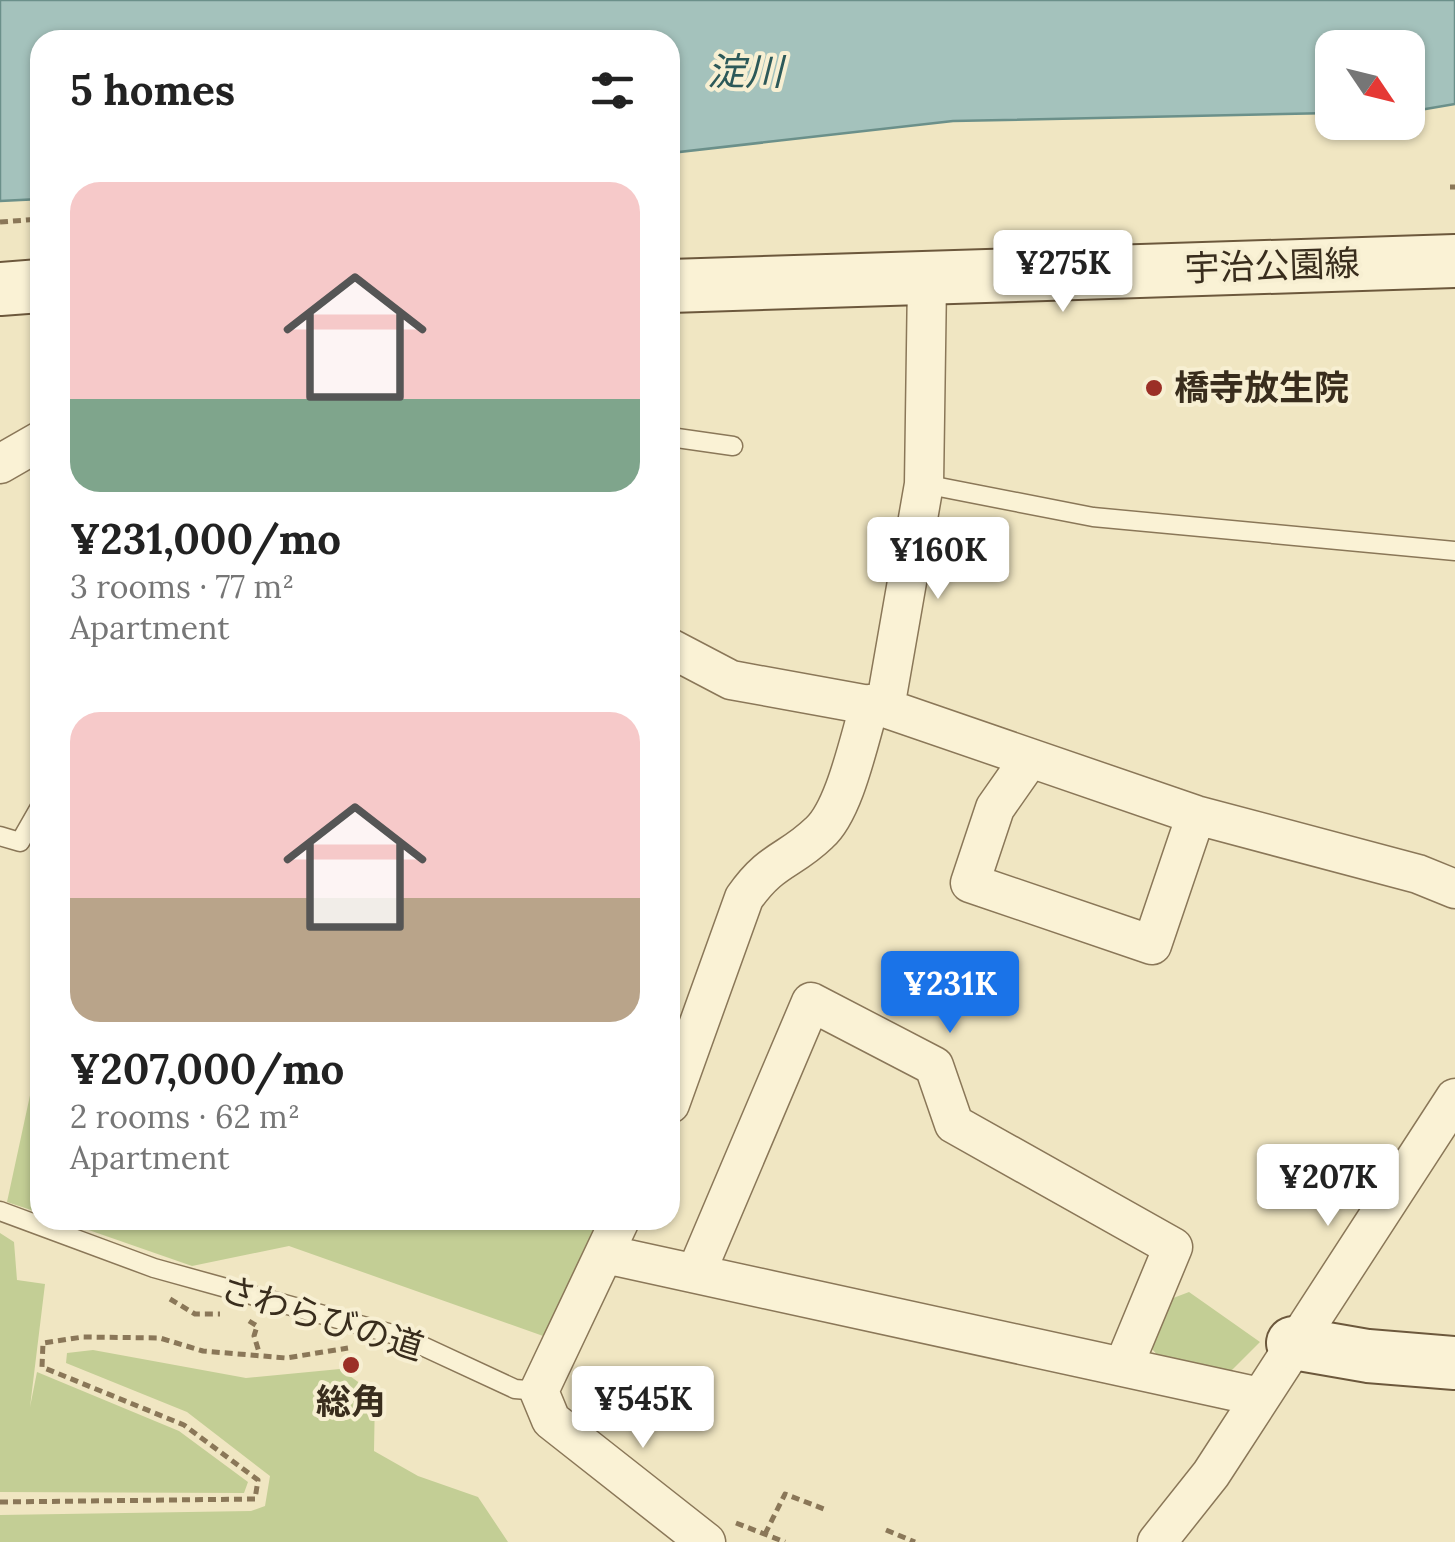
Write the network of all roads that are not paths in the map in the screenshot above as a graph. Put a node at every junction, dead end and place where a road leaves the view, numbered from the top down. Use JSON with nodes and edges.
{"nodes":[{"id":1,"x":1455,"y":262,"type":"edge"},
{"id":2,"x":927,"y":281,"type":"junction"},
{"id":3,"x":30,"y":286,"type":"edge"},
{"id":4,"x":680,"y":286,"type":"edge"},
{"id":5,"x":0,"y":288,"type":"edge"},
{"id":6,"x":680,"y":438,"type":"edge"},
{"id":7,"x":733,"y":446,"type":"dead end"},
{"id":8,"x":30,"y":447,"type":"edge"},
{"id":9,"x":0,"y":464,"type":"edge"},
{"id":10,"x":924,"y":484,"type":"junction"},
{"id":11,"x":1455,"y":551,"type":"edge"},
{"id":12,"x":680,"y":653,"type":"edge"},
{"id":13,"x":878,"y":706,"type":"junction"},
{"id":14,"x":1030,"y":758,"type":"junction"},
{"id":15,"x":1196,"y":816,"type":"junction"},
{"id":16,"x":30,"y":824,"type":"edge"},
{"id":17,"x":0,"y":836,"type":"edge"},
{"id":18,"x":1455,"y":889,"type":"edge"},
{"id":19,"x":680,"y":1076,"type":"edge"},
{"id":20,"x":1455,"y":1098,"type":"edge"},
{"id":21,"x":0,"y":1211,"type":"edge"},
{"id":22,"x":30,"y":1222,"type":"edge"},
{"id":23,"x":51,"y":1230,"type":"edge"},
{"id":24,"x":612,"y":1237,"type":"edge"},
{"id":25,"x":696,"y":1273,"type":"junction"},
{"id":26,"x":1293,"y":1343,"type":"junction"},
{"id":27,"x":1455,"y":1362,"type":"edge"},
{"id":28,"x":1124,"y":1365,"type":"junction"},
{"id":29,"x":539,"y":1391,"type":"junction"},
{"id":30,"x":1260,"y":1397,"type":"junction"},
{"id":31,"x":1173,"y":1536,"type":"edge"},
{"id":32,"x":706,"y":1542,"type":"edge"}],
"edges":[{"from":1,"to":2,"type":"main road","name":"宇治公園線"},
{"from":2,"to":4,"type":"main road","name":"宇治公園線"},
{"from":2,"to":10,"type":"street"},
{"from":3,"to":5,"type":"main road"},
{"from":6,"to":7,"type":"lane"},
{"from":8,"to":9,"type":"street"},
{"from":10,"to":11,"type":"lane"},
{"from":10,"to":13,"type":"street"},
{"from":12,"to":13,"type":"street"},
{"from":13,"to":14,"type":"street"},
{"from":13,"to":19,"type":"street"},
{"from":14,"to":15,"type":"street"},
{"from":14,"to":15,"type":"street"},
{"from":15,"to":18,"type":"street"},
{"from":16,"to":17,"type":"lane"},
{"from":20,"to":26,"type":"street"},
{"from":21,"to":22,"type":"lane","name":"さわらびの道"},
{"from":23,"to":29,"type":"lane","name":"さわらびの道"},
{"from":24,"to":25,"type":"street"},
{"from":24,"to":29,"type":"street"},
{"from":25,"to":28,"type":"street"},
{"from":25,"to":28,"type":"street"},
{"from":26,"to":27,"type":"main road"},
{"from":26,"to":30,"type":"street"},
{"from":28,"to":30,"type":"street"},
{"from":29,"to":32,"type":"street"},
{"from":30,"to":31,"type":"street"}]}
